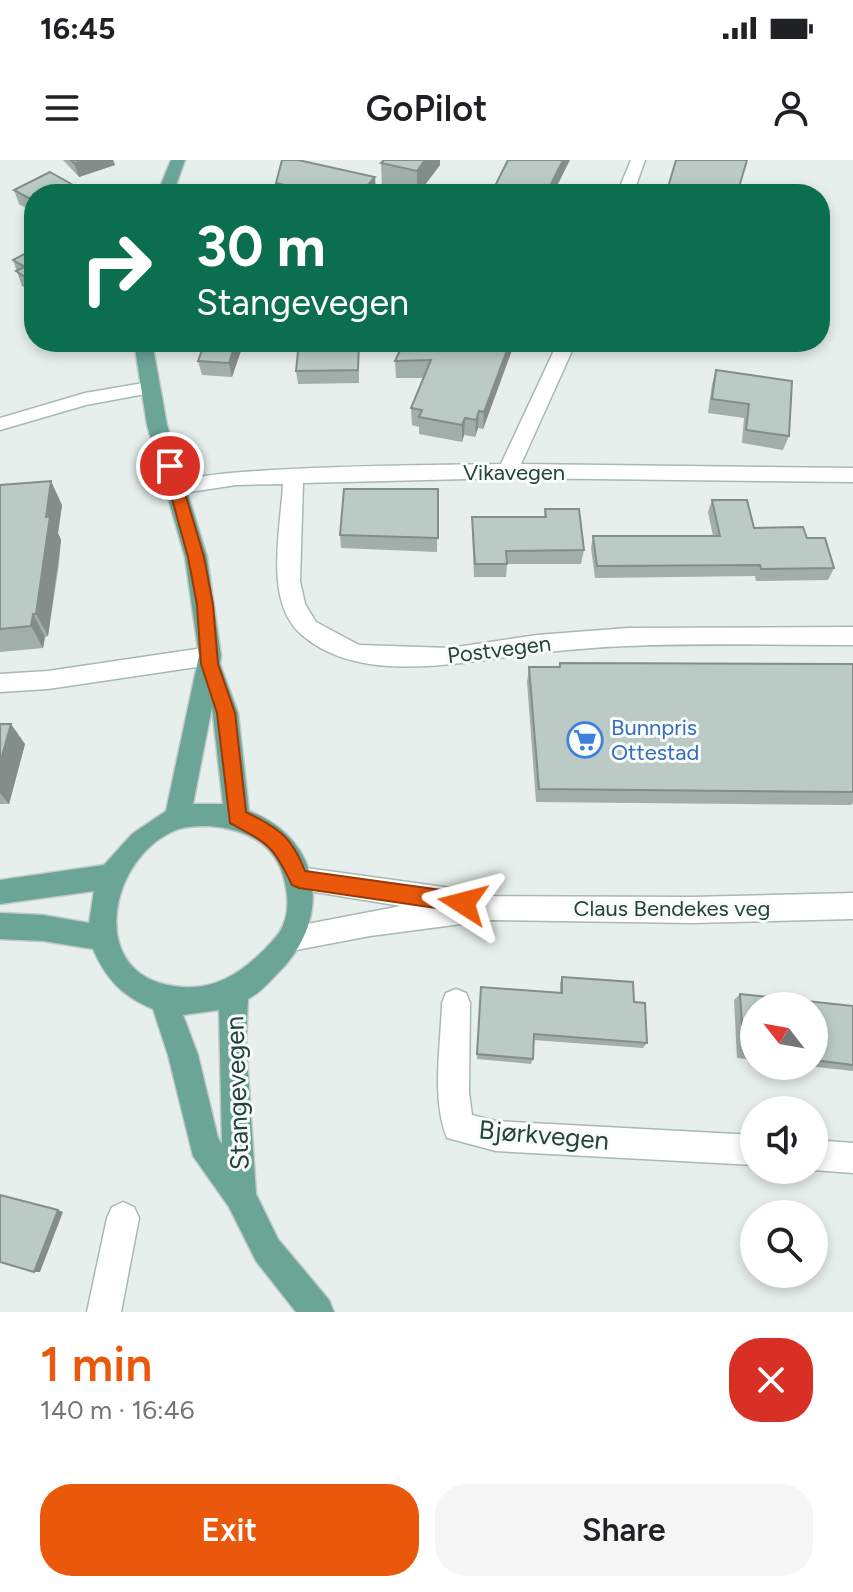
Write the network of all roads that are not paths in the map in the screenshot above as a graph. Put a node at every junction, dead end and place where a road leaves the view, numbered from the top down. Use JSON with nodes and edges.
{"nodes":[{"id":1,"x":178,"y":160,"type":"edge"},
{"id":2,"x":638,"y":160,"type":"edge"},
{"id":3,"x":169,"y":184,"type":"edge"},
{"id":4,"x":629,"y":184,"type":"edge"},
{"id":5,"x":144,"y":352,"type":"edge"},
{"id":6,"x":562,"y":352,"type":"edge"},
{"id":7,"x":149,"y":388,"type":"junction"},
{"id":8,"x":0,"y":424,"type":"edge"},
{"id":9,"x":508,"y":471,"type":"junction"},
{"id":10,"x":853,"y":475,"type":"edge"},
{"id":11,"x":293,"y":476,"type":"junction"},
{"id":12,"x":177,"y":487,"type":"junction"},
{"id":13,"x":853,"y":636,"type":"edge"},
{"id":14,"x":210,"y":660,"type":"junction"},
{"id":15,"x":0,"y":683,"type":"edge"},
{"id":16,"x":237,"y":817,"type":"junction"},
{"id":17,"x":177,"y":818,"type":"junction"},
{"id":18,"x":111,"y":876,"type":"junction"},
{"id":19,"x":299,"y":879,"type":"junction"},
{"id":20,"x":0,"y":892,"type":"edge"},
{"id":21,"x":853,"y":906,"type":"edge"},
{"id":22,"x":492,"y":907,"type":"junction"},
{"id":23,"x":0,"y":926,"type":"edge"},
{"id":24,"x":103,"y":938,"type":"junction"},
{"id":25,"x":291,"y":938,"type":"junction"},
{"id":26,"x":234,"y":990,"type":"junction"},
{"id":27,"x":164,"y":1001,"type":"junction"},
{"id":28,"x":456,"y":1003,"type":"dead end"},
{"id":29,"x":740,"y":1149,"type":"edge"},
{"id":30,"x":828,"y":1156,"type":"edge"},
{"id":31,"x":853,"y":1158,"type":"edge"},
{"id":32,"x":240,"y":1196,"type":"junction"},
{"id":33,"x":123,"y":1218,"type":"dead end"},
{"id":34,"x":104,"y":1312,"type":"edge"},
{"id":35,"x":317,"y":1312,"type":"edge"}],
"edges":[{"from":1,"to":3,"type":"main road"},
{"from":2,"to":4,"type":"street"},
{"from":5,"to":7,"type":"main road"},
{"from":6,"to":9,"type":"street"},
{"from":7,"to":8,"type":"street"},
{"from":7,"to":12,"type":"main road"},
{"from":9,"to":10,"type":"street","name":"Vikavegen"},
{"from":9,"to":11,"type":"street","name":"Vikavegen"},
{"from":11,"to":12,"type":"street","name":"Vikavegen"},
{"from":11,"to":13,"type":"street","name":"Postvegen"},
{"from":12,"to":14,"type":"main road"},
{"from":14,"to":15,"type":"street"},
{"from":14,"to":16,"type":"main road"},
{"from":14,"to":17,"type":"main road"},
{"from":16,"to":17,"type":"main road","name":"Stangevegen"},
{"from":16,"to":19,"type":"main road","name":"Stangevegen"},
{"from":17,"to":18,"type":"main road"},
{"from":18,"to":20,"type":"main road"},
{"from":18,"to":24,"type":"main road"},
{"from":19,"to":22,"type":"street","name":"Claus Bendekes veg"},
{"from":19,"to":25,"type":"main road","name":"Stangevegen"},
{"from":21,"to":22,"type":"street","name":"Claus Bendekes veg"},
{"from":22,"to":25,"type":"street","name":"Claus Bendekes veg"},
{"from":23,"to":24,"type":"main road"},
{"from":24,"to":27,"type":"main road"},
{"from":25,"to":26,"type":"main road","name":"Stangevegen"},
{"from":26,"to":27,"type":"main road","name":"Stangevegen"},
{"from":26,"to":32,"type":"main road","name":"Stangevegen"},
{"from":27,"to":32,"type":"main road","name":"Stangevegen"},
{"from":28,"to":29,"type":"street","name":"Bjørkvegen"},
{"from":30,"to":31,"type":"street"},
{"from":32,"to":35,"type":"main road","name":"Stangevegen"},
{"from":33,"to":34,"type":"street"}]}
